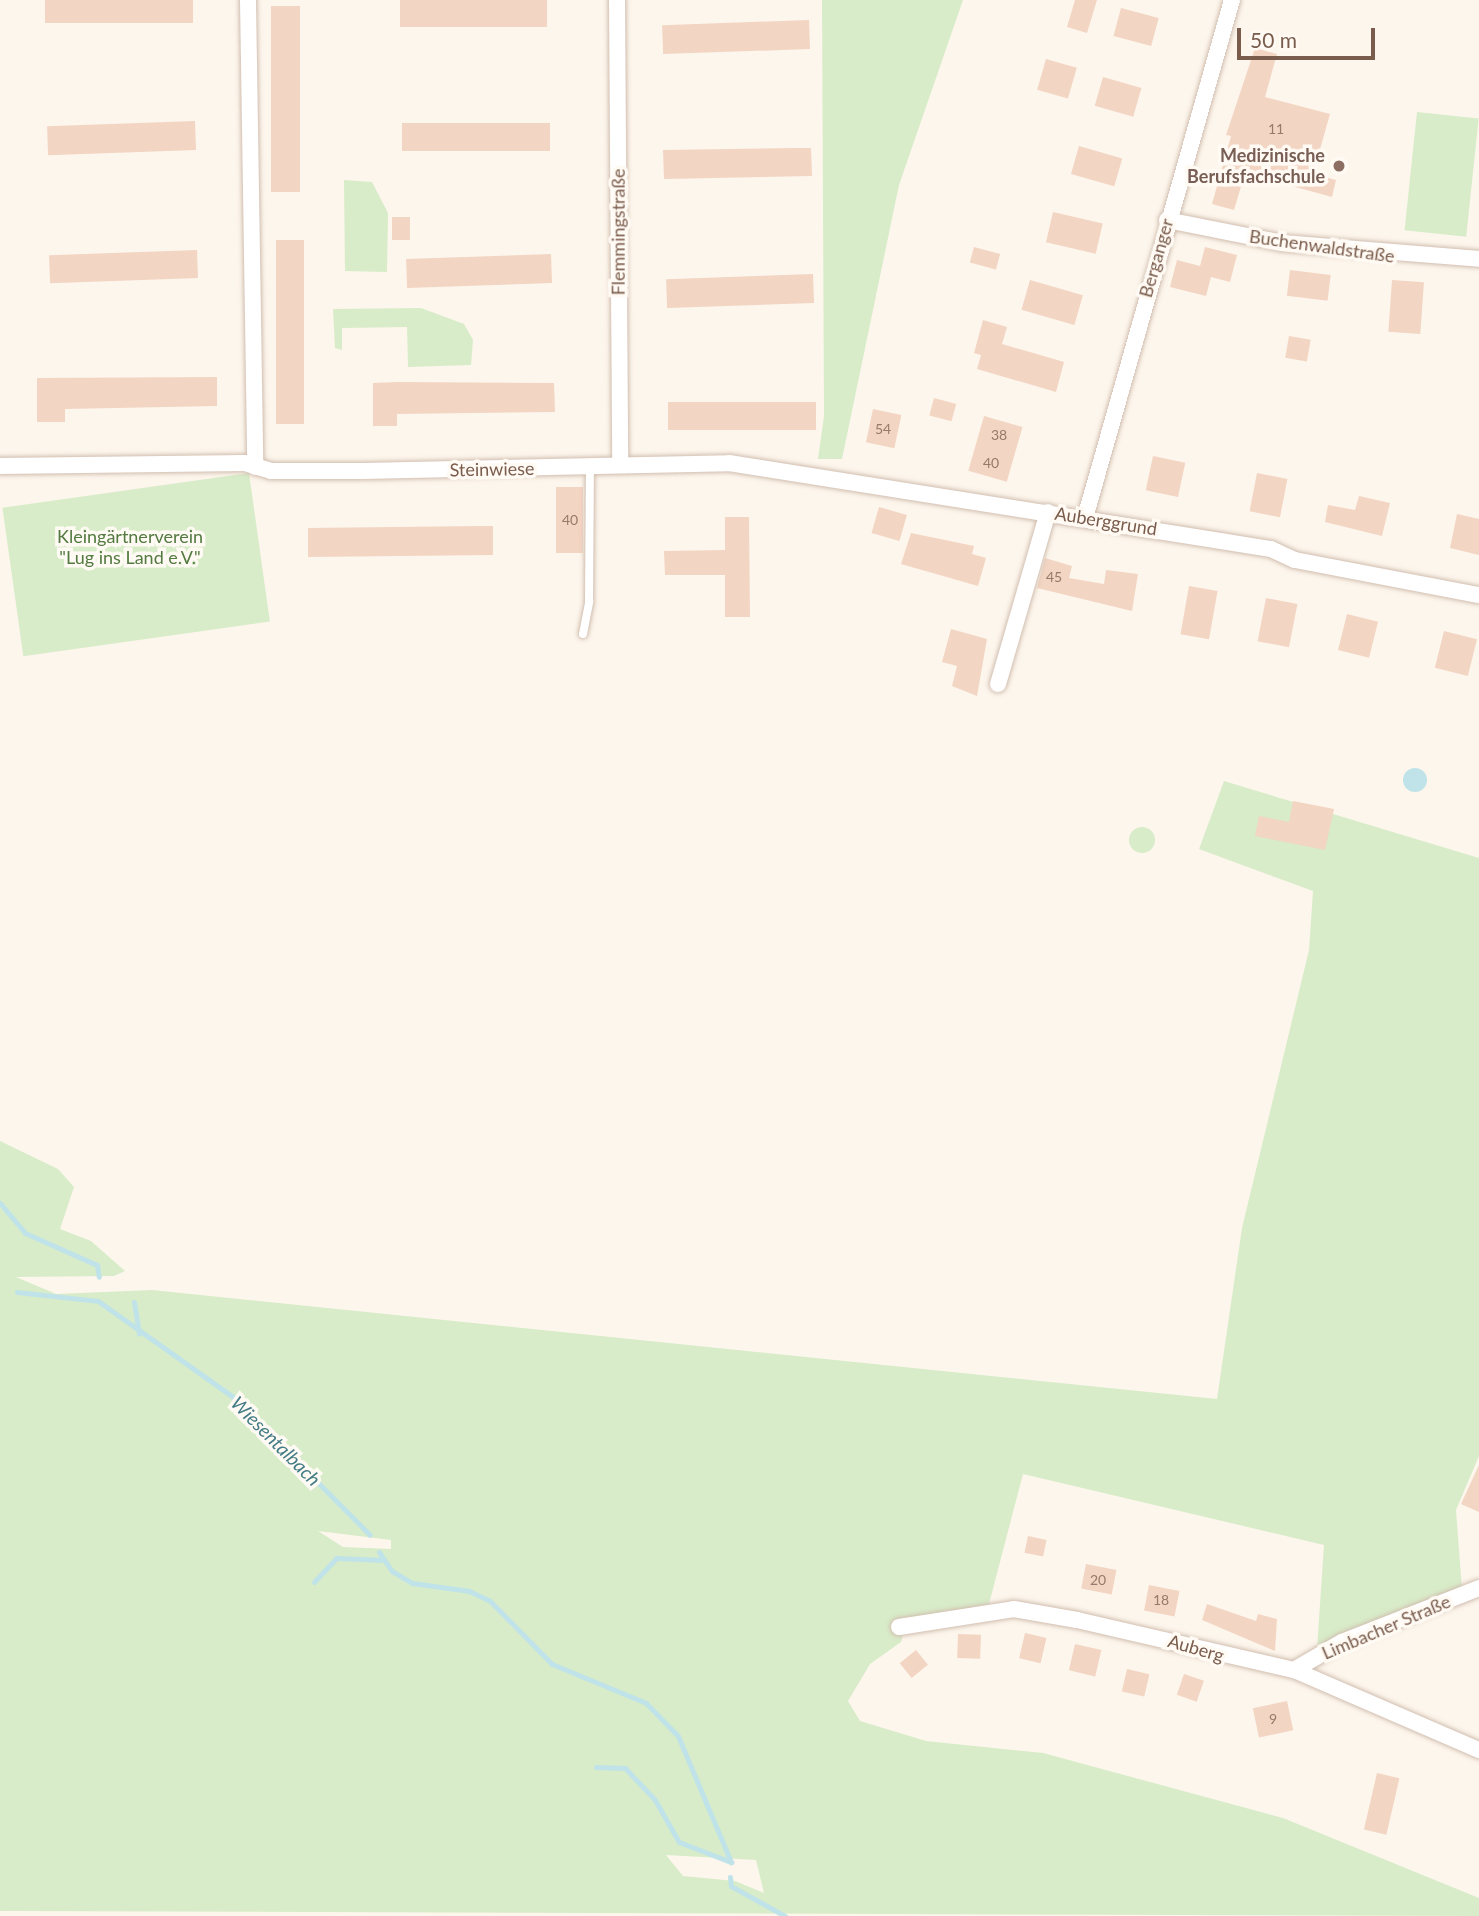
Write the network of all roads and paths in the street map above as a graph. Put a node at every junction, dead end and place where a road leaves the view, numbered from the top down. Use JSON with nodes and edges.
{"nodes":[{"id":1,"x":248,"y":0,"type":"edge"},
{"id":2,"x":617,"y":0,"type":"edge"},
{"id":3,"x":1232,"y":0,"type":"edge"},
{"id":4,"x":1167,"y":220,"type":"junction"},
{"id":5,"x":1479,"y":259,"type":"edge"},
{"id":6,"x":729,"y":463,"type":"joint"},
{"id":7,"x":620,"y":465,"type":"junction"},
{"id":8,"x":0,"y":466,"type":"edge"},
{"id":9,"x":590,"y":466,"type":"junction"},
{"id":10,"x":255,"y":467,"type":"junction"},
{"id":11,"x":1048,"y":512,"type":"junction"},
{"id":12,"x":1085,"y":517,"type":"junction"},
{"id":13,"x":1479,"y":595,"type":"edge"},
{"id":14,"x":583,"y":634,"type":"dead end"},
{"id":15,"x":998,"y":684,"type":"dead end"},
{"id":16,"x":1479,"y":1588,"type":"edge"},
{"id":17,"x":899,"y":1627,"type":"dead end"},
{"id":18,"x":1294,"y":1670,"type":"junction"},
{"id":19,"x":1479,"y":1750,"type":"edge"}],
"edges":[{"from":1,"to":10,"type":"street"},
{"from":2,"to":7,"type":"street","name":"Flemmingstraße"},
{"from":3,"to":4,"type":"street","name":"Berganger"},
{"from":4,"to":5,"type":"street","name":"Buchenwaldstraße"},
{"from":4,"to":12,"type":"street","name":"Berganger"},
{"from":6,"to":7,"type":"street","name":"Steinwiese"},
{"from":6,"to":11,"type":"street","name":"Auberggrund"},
{"from":7,"to":9,"type":"street","name":"Steinwiese"},
{"from":8,"to":10,"type":"street","name":"Steinwiese"},
{"from":9,"to":10,"type":"street","name":"Steinwiese"},
{"from":9,"to":14,"type":"lane"},
{"from":11,"to":12,"type":"street","name":"Auberggrund"},
{"from":11,"to":15,"type":"street"},
{"from":12,"to":13,"type":"street","name":"Auberggrund"},
{"from":16,"to":18,"type":"street","name":"Limbacher Straße"},
{"from":17,"to":18,"type":"street","name":"Auberg"},
{"from":18,"to":19,"type":"street","name":"Auberg"}]}
